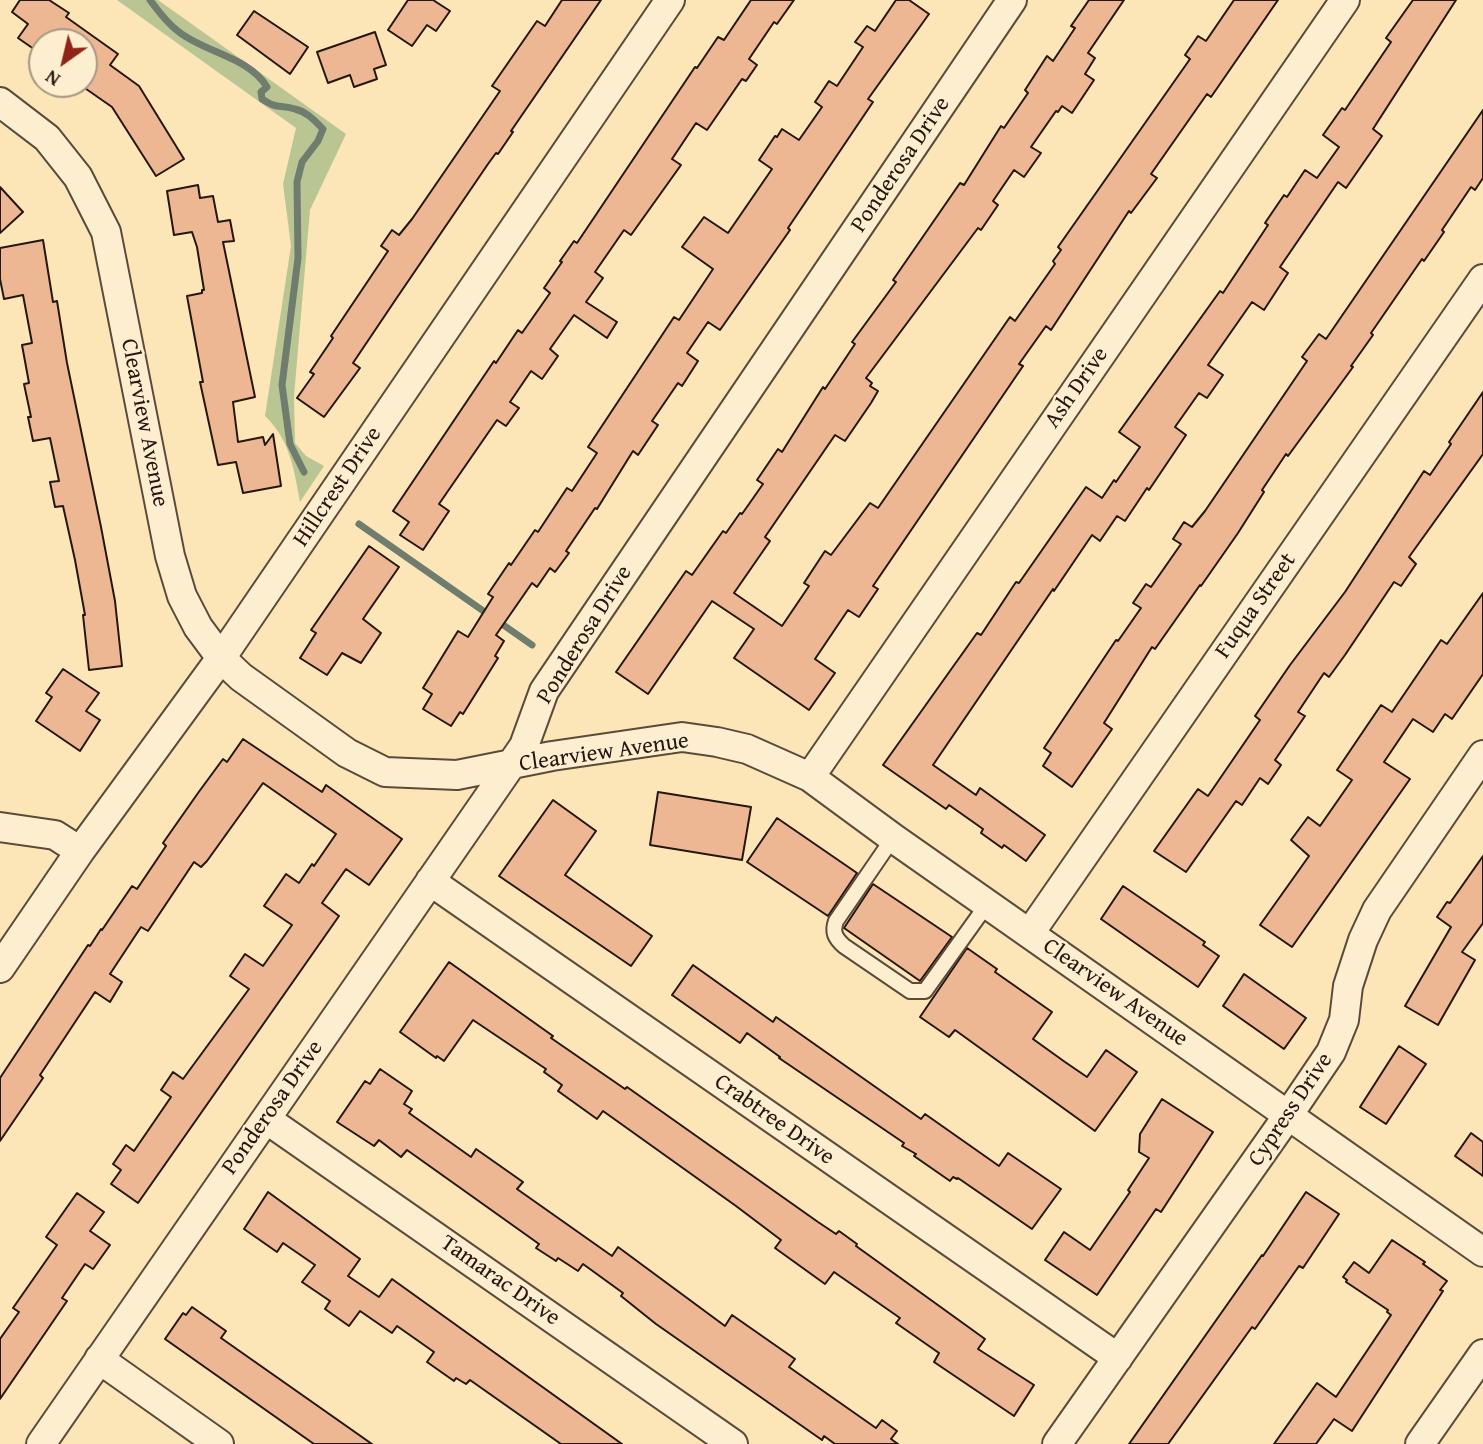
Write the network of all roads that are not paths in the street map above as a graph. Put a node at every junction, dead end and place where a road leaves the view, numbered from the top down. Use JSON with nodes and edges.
{"nodes":[{"id":1,"x":670,"y":0,"type":"edge"},
{"id":2,"x":1012,"y":0,"type":"edge"},
{"id":3,"x":1345,"y":0,"type":"edge"},
{"id":4,"x":0,"y":102,"type":"edge"},
{"id":5,"x":1483,"y":279,"type":"edge"},
{"id":6,"x":221,"y":658,"type":"junction"},
{"id":7,"x":1483,"y":755,"type":"edge"},
{"id":8,"x":510,"y":765,"type":"junction"},
{"id":9,"x":810,"y":777,"type":"junction"},
{"id":10,"x":0,"y":827,"type":"edge"},
{"id":11,"x":892,"y":838,"type":"junction"},
{"id":12,"x":80,"y":851,"type":"junction"},
{"id":13,"x":430,"y":881,"type":"junction"},
{"id":14,"x":988,"y":903,"type":"junction"},
{"id":15,"x":1030,"y":933,"type":"junction"},
{"id":16,"x":0,"y":968,"type":"edge"},
{"id":17,"x":1289,"y":1114,"type":"junction"},
{"id":18,"x":266,"y":1119,"type":"junction"},
{"id":19,"x":1483,"y":1252,"type":"edge"},
{"id":20,"x":1483,"y":1354,"type":"edge"},
{"id":21,"x":1118,"y":1358,"type":"junction"},
{"id":22,"x":99,"y":1359,"type":"junction"},
{"id":23,"x":41,"y":1444,"type":"edge"},
{"id":24,"x":219,"y":1444,"type":"edge"},
{"id":25,"x":733,"y":1444,"type":"edge"},
{"id":26,"x":1057,"y":1444,"type":"edge"},
{"id":27,"x":1420,"y":1444,"type":"edge"}],
"edges":[{"from":1,"to":6,"type":"street","name":"Hillcrest Drive"},
{"from":2,"to":8,"type":"street","name":"Ponderosa Drive"},
{"from":3,"to":9,"type":"street","name":"Ash Drive"},
{"from":4,"to":6,"type":"street","name":"Clearview Avenue"},
{"from":5,"to":15,"type":"street","name":"Fuqua Street"},
{"from":6,"to":8,"type":"street","name":"Clearview Avenue"},
{"from":6,"to":12,"type":"street","name":"Hillcrest Drive"},
{"from":7,"to":17,"type":"street","name":"Cypress Drive"},
{"from":8,"to":9,"type":"street","name":"Clearview Avenue"},
{"from":8,"to":13,"type":"street","name":"Ponderosa Drive"},
{"from":9,"to":11,"type":"street","name":"Clearview Avenue"},
{"from":10,"to":12,"type":"street"},
{"from":11,"to":14,"type":"street","name":"Clearview Avenue"},
{"from":11,"to":14,"type":"lane"},
{"from":12,"to":16,"type":"street","name":"Hillcrest Drive"},
{"from":13,"to":18,"type":"street","name":"Ponderosa Drive"},
{"from":13,"to":21,"type":"street","name":"Crabtree Drive"},
{"from":14,"to":15,"type":"street","name":"Clearview Avenue"},
{"from":15,"to":17,"type":"street","name":"Clearview Avenue"},
{"from":17,"to":19,"type":"street","name":"Clearview Avenue"},
{"from":17,"to":21,"type":"street","name":"Cypress Drive"},
{"from":18,"to":22,"type":"street","name":"Ponderosa Drive"},
{"from":18,"to":25,"type":"street","name":"Tamarac Drive"},
{"from":20,"to":27,"type":"street"},
{"from":21,"to":26,"type":"street","name":"Cypress Drive"},
{"from":22,"to":23,"type":"street","name":"Ponderosa Drive"},
{"from":22,"to":24,"type":"street"}]}
